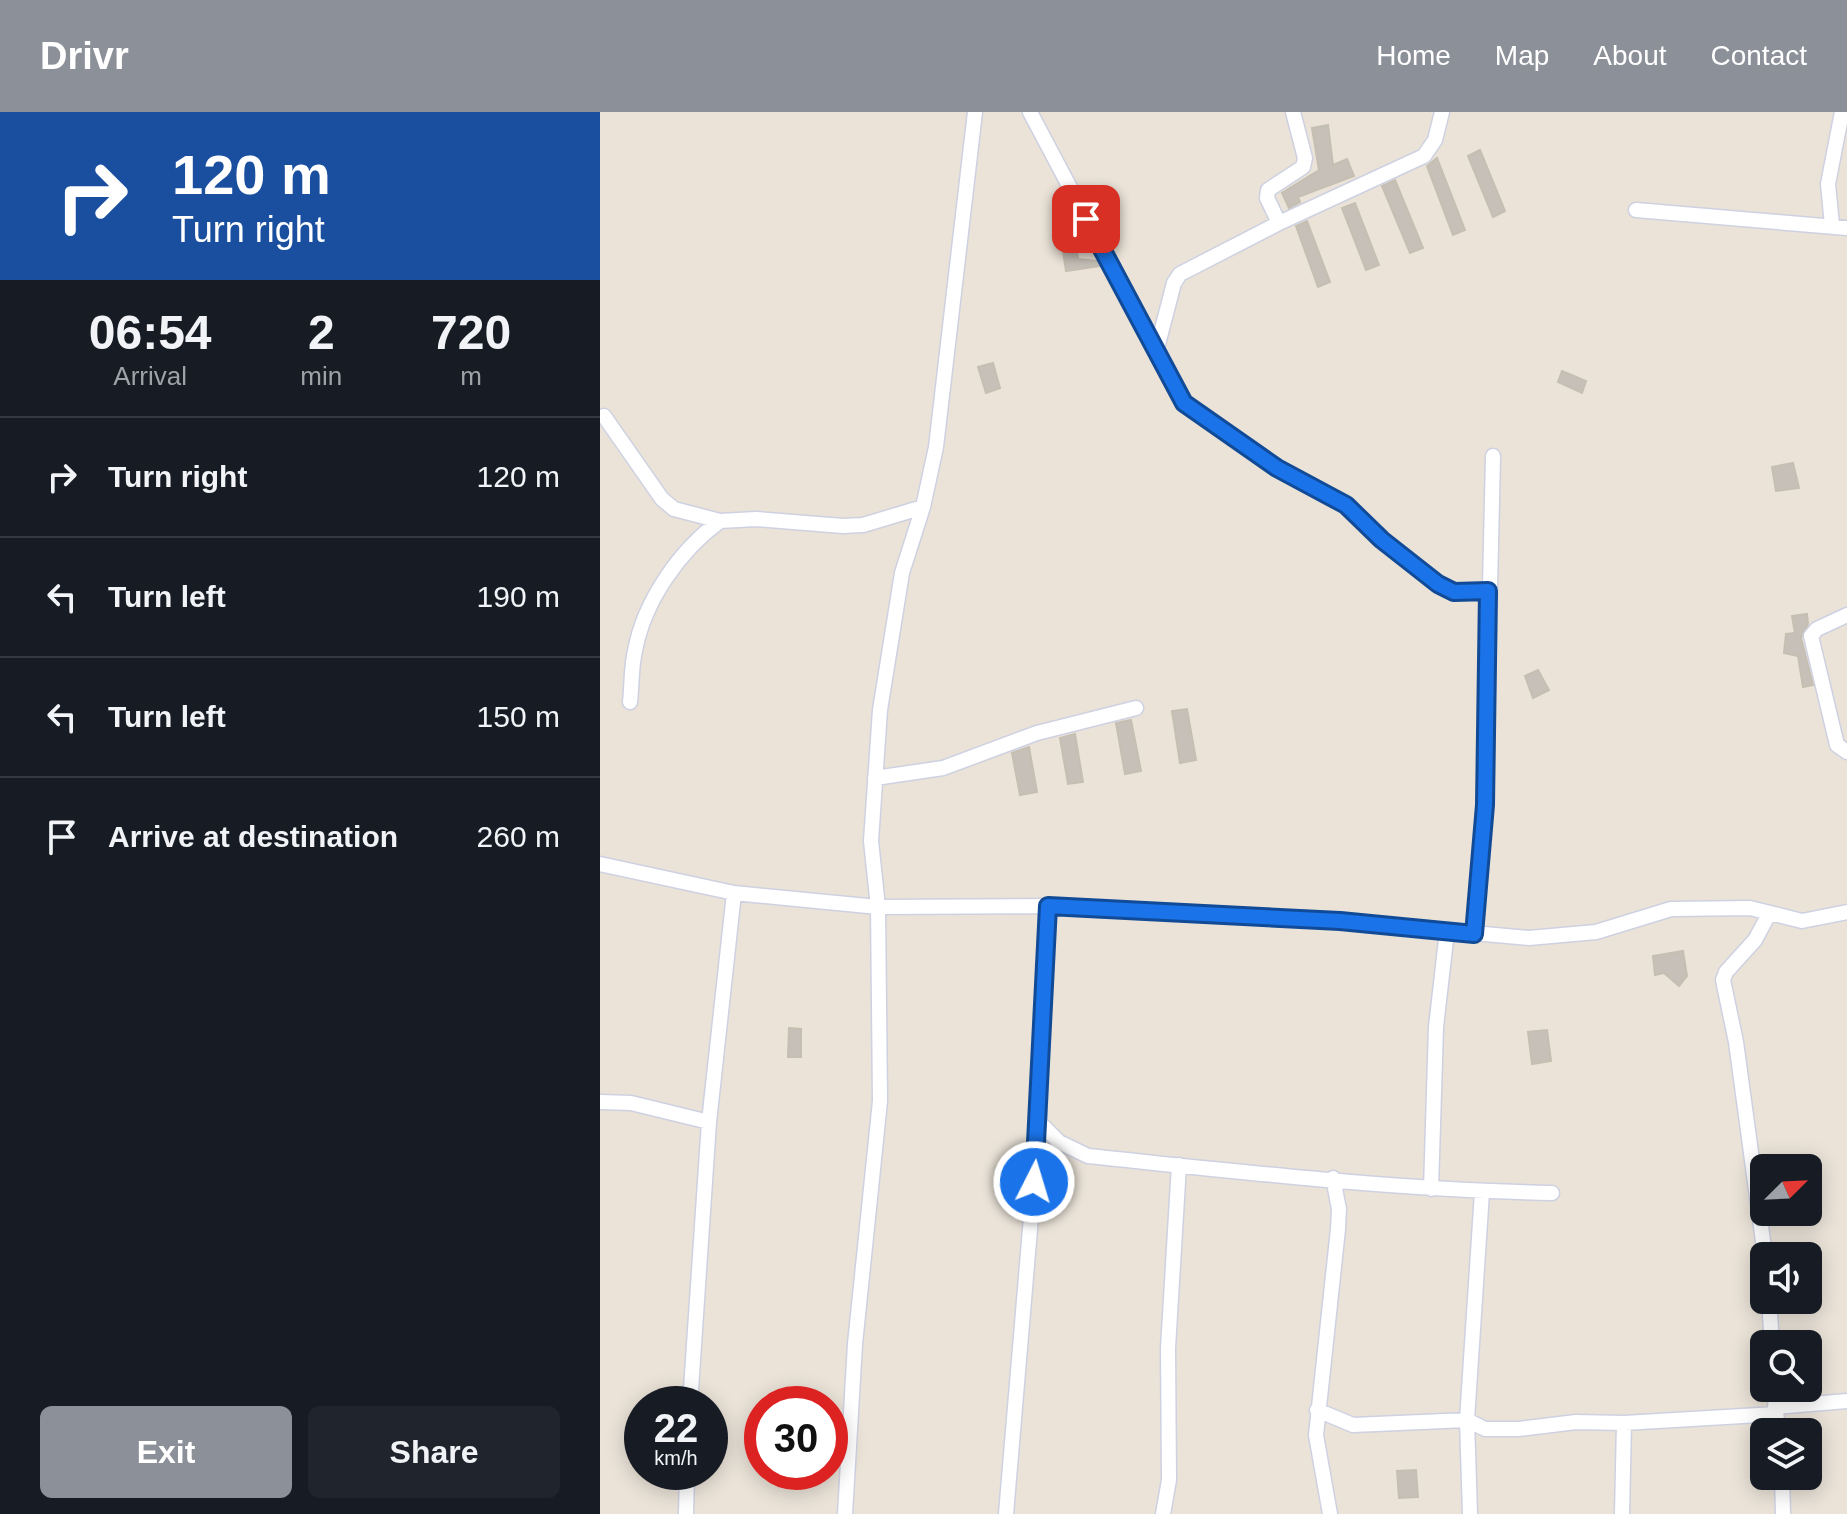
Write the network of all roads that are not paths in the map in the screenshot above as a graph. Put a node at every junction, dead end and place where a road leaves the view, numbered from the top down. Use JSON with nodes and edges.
{"nodes":[{"id":1,"x":975,"y":112,"type":"edge"},
{"id":2,"x":1030,"y":112,"type":"edge"},
{"id":3,"x":1293,"y":112,"type":"edge"},
{"id":4,"x":1442,"y":112,"type":"edge"},
{"id":5,"x":1842,"y":112,"type":"edge"},
{"id":6,"x":1636,"y":210,"type":"dead end"},
{"id":7,"x":1279,"y":223,"type":"junction"},
{"id":8,"x":1839,"y":227,"type":"edge"},
{"id":9,"x":1156,"y":352,"type":"junction"},
{"id":10,"x":604,"y":416,"type":"dead end"},
{"id":11,"x":1493,"y":456,"type":"dead end"},
{"id":12,"x":923,"y":507,"type":"junction"},
{"id":13,"x":720,"y":521,"type":"junction"},
{"id":14,"x":1488,"y":591,"type":"junction"},
{"id":15,"x":1847,"y":615,"type":"edge"},
{"id":16,"x":630,"y":702,"type":"dead end"},
{"id":17,"x":1136,"y":708,"type":"dead end"},
{"id":18,"x":1847,"y":752,"type":"edge"},
{"id":19,"x":875,"y":778,"type":"junction"},
{"id":20,"x":600,"y":864,"type":"edge"},
{"id":21,"x":734,"y":893,"type":"junction"},
{"id":22,"x":1048,"y":906,"type":"junction"},
{"id":23,"x":878,"y":907,"type":"junction"},
{"id":24,"x":1847,"y":912,"type":"edge"},
{"id":25,"x":1769,"y":914,"type":"junction"},
{"id":26,"x":1447,"y":931,"type":"junction"},
{"id":27,"x":1474,"y":934,"type":"junction"},
{"id":28,"x":600,"y":1102,"type":"edge"},
{"id":29,"x":709,"y":1122,"type":"junction"},
{"id":30,"x":1039,"y":1122,"type":"junction"},
{"id":31,"x":1179,"y":1165,"type":"junction"},
{"id":32,"x":1333,"y":1178,"type":"junction"},
{"id":33,"x":1431,"y":1189,"type":"junction"},
{"id":34,"x":1482,"y":1192,"type":"junction"},
{"id":35,"x":1552,"y":1193,"type":"dead end"},
{"id":36,"x":1763,"y":1242,"type":"edge"},
{"id":37,"x":691,"y":1386,"type":"edge"},
{"id":38,"x":1847,"y":1401,"type":"edge"},
{"id":39,"x":1775,"y":1402,"type":"edge"},
{"id":40,"x":1317,"y":1410,"type":"junction"},
{"id":41,"x":1776,"y":1411,"type":"junction"},
{"id":42,"x":1777,"y":1418,"type":"edge"},
{"id":43,"x":1467,"y":1420,"type":"junction"},
{"id":44,"x":1624,"y":1423,"type":"junction"},
{"id":45,"x":687,"y":1490,"type":"edge"},
{"id":46,"x":1782,"y":1490,"type":"edge"},
{"id":47,"x":686,"y":1514,"type":"edge"},
{"id":48,"x":845,"y":1514,"type":"edge"},
{"id":49,"x":1006,"y":1514,"type":"edge"},
{"id":50,"x":1163,"y":1514,"type":"edge"},
{"id":51,"x":1330,"y":1514,"type":"edge"},
{"id":52,"x":1470,"y":1514,"type":"edge"},
{"id":53,"x":1622,"y":1514,"type":"edge"},
{"id":54,"x":1783,"y":1514,"type":"edge"}],
"edges":[{"from":1,"to":12,"type":"street"},
{"from":2,"to":9,"type":"street"},
{"from":3,"to":7,"type":"street"},
{"from":4,"to":7,"type":"street"},
{"from":5,"to":8,"type":"street"},
{"from":6,"to":8,"type":"street"},
{"from":7,"to":9,"type":"street"},
{"from":9,"to":14,"type":"street"},
{"from":10,"to":13,"type":"street"},
{"from":11,"to":14,"type":"street"},
{"from":12,"to":13,"type":"street"},
{"from":12,"to":19,"type":"street"},
{"from":13,"to":16,"type":"street"},
{"from":14,"to":27,"type":"street"},
{"from":15,"to":18,"type":"street"},
{"from":17,"to":19,"type":"street"},
{"from":19,"to":23,"type":"street"},
{"from":20,"to":21,"type":"street"},
{"from":21,"to":23,"type":"street"},
{"from":21,"to":29,"type":"street"},
{"from":22,"to":23,"type":"street"},
{"from":22,"to":26,"type":"street"},
{"from":22,"to":30,"type":"street"},
{"from":23,"to":48,"type":"street"},
{"from":24,"to":25,"type":"street"},
{"from":25,"to":27,"type":"street"},
{"from":25,"to":36,"type":"street"},
{"from":26,"to":27,"type":"street"},
{"from":26,"to":33,"type":"street"},
{"from":28,"to":29,"type":"street"},
{"from":29,"to":37,"type":"street"},
{"from":30,"to":31,"type":"street"},
{"from":30,"to":49,"type":"street"},
{"from":31,"to":32,"type":"street"},
{"from":31,"to":50,"type":"street"},
{"from":32,"to":33,"type":"street"},
{"from":32,"to":40,"type":"street"},
{"from":33,"to":34,"type":"street"},
{"from":34,"to":35,"type":"street"},
{"from":34,"to":43,"type":"street"},
{"from":38,"to":41,"type":"street"},
{"from":39,"to":41,"type":"street"},
{"from":40,"to":43,"type":"street"},
{"from":40,"to":51,"type":"street"},
{"from":41,"to":42,"type":"street"},
{"from":41,"to":44,"type":"street"},
{"from":43,"to":44,"type":"street"},
{"from":43,"to":52,"type":"street"},
{"from":44,"to":53,"type":"street"},
{"from":45,"to":47,"type":"street"},
{"from":46,"to":54,"type":"street"}]}
